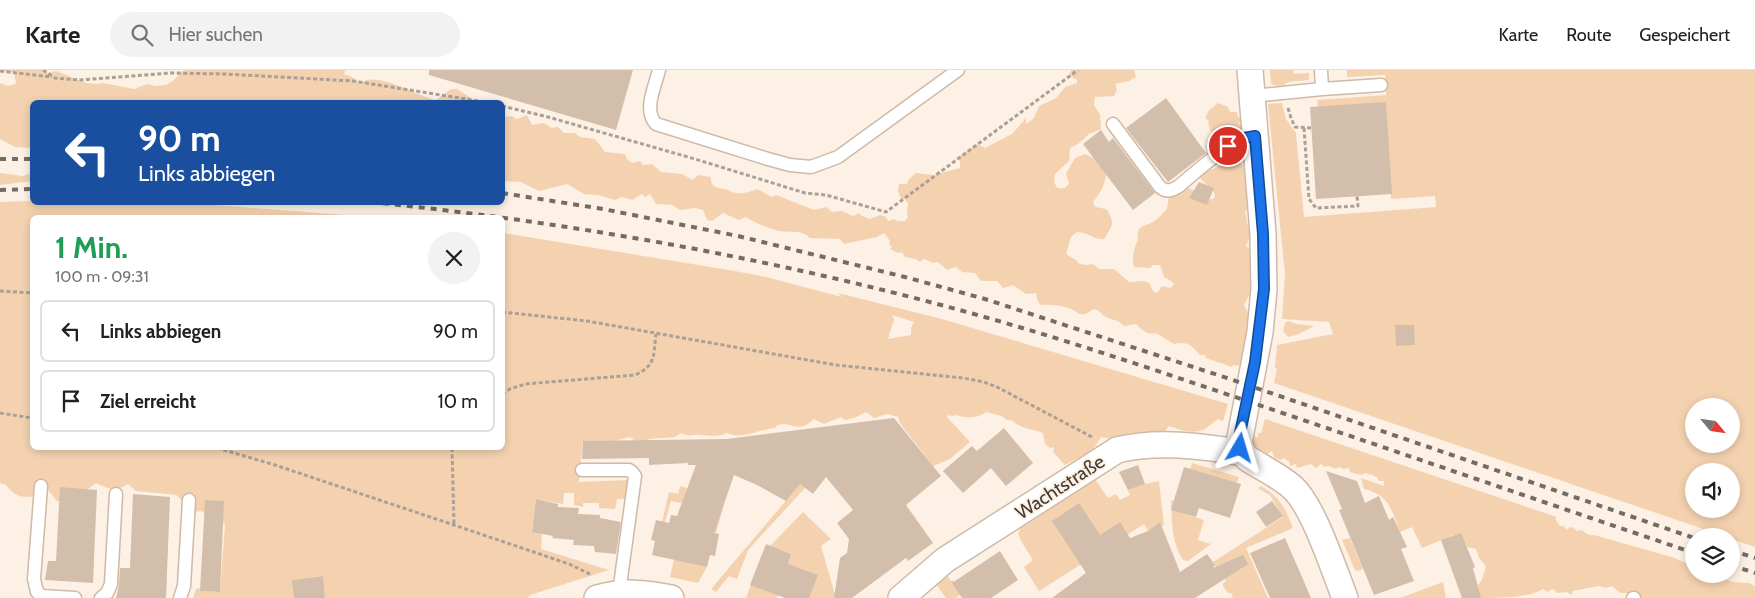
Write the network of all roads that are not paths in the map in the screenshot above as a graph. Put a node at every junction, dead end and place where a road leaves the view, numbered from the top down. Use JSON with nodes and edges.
{"nodes":[{"id":1,"x":659,"y":70,"type":"edge"},
{"id":2,"x":958,"y":70,"type":"edge"},
{"id":3,"x":1250,"y":70,"type":"edge"},
{"id":4,"x":1322,"y":70,"type":"edge"},
{"id":5,"x":1381,"y":85,"type":"dead end"},
{"id":6,"x":1322,"y":89,"type":"junction"},
{"id":7,"x":1252,"y":96,"type":"junction"},
{"id":8,"x":1113,"y":124,"type":"dead end"},
{"id":9,"x":1255,"y":136,"type":"junction"},
{"id":10,"x":1243,"y":454,"type":"junction"},
{"id":11,"x":582,"y":470,"type":"dead end"},
{"id":12,"x":40,"y":486,"type":"dead end"},
{"id":13,"x":116,"y":494,"type":"dead end"},
{"id":14,"x":189,"y":500,"type":"dead end"},
{"id":15,"x":611,"y":595,"type":"edge"},
{"id":16,"x":75,"y":598,"type":"edge"},
{"id":17,"x":101,"y":598,"type":"edge"},
{"id":18,"x":180,"y":598,"type":"edge"},
{"id":19,"x":670,"y":598,"type":"edge"},
{"id":20,"x":901,"y":598,"type":"edge"},
{"id":21,"x":1346,"y":598,"type":"edge"}],
"edges":[{"from":1,"to":2,"type":"lane"},
{"from":3,"to":7,"type":"street"},
{"from":4,"to":6,"type":"lane"},
{"from":5,"to":6,"type":"lane"},
{"from":6,"to":7,"type":"lane"},
{"from":7,"to":9,"type":"street"},
{"from":8,"to":9,"type":"lane"},
{"from":9,"to":10,"type":"street"},
{"from":10,"to":20,"type":"street","name":"Wachtstraße"},
{"from":10,"to":21,"type":"street"},
{"from":11,"to":15,"type":"lane"},
{"from":12,"to":16,"type":"lane"},
{"from":13,"to":17,"type":"lane"},
{"from":14,"to":18,"type":"lane"},
{"from":15,"to":19,"type":"street"}]}
